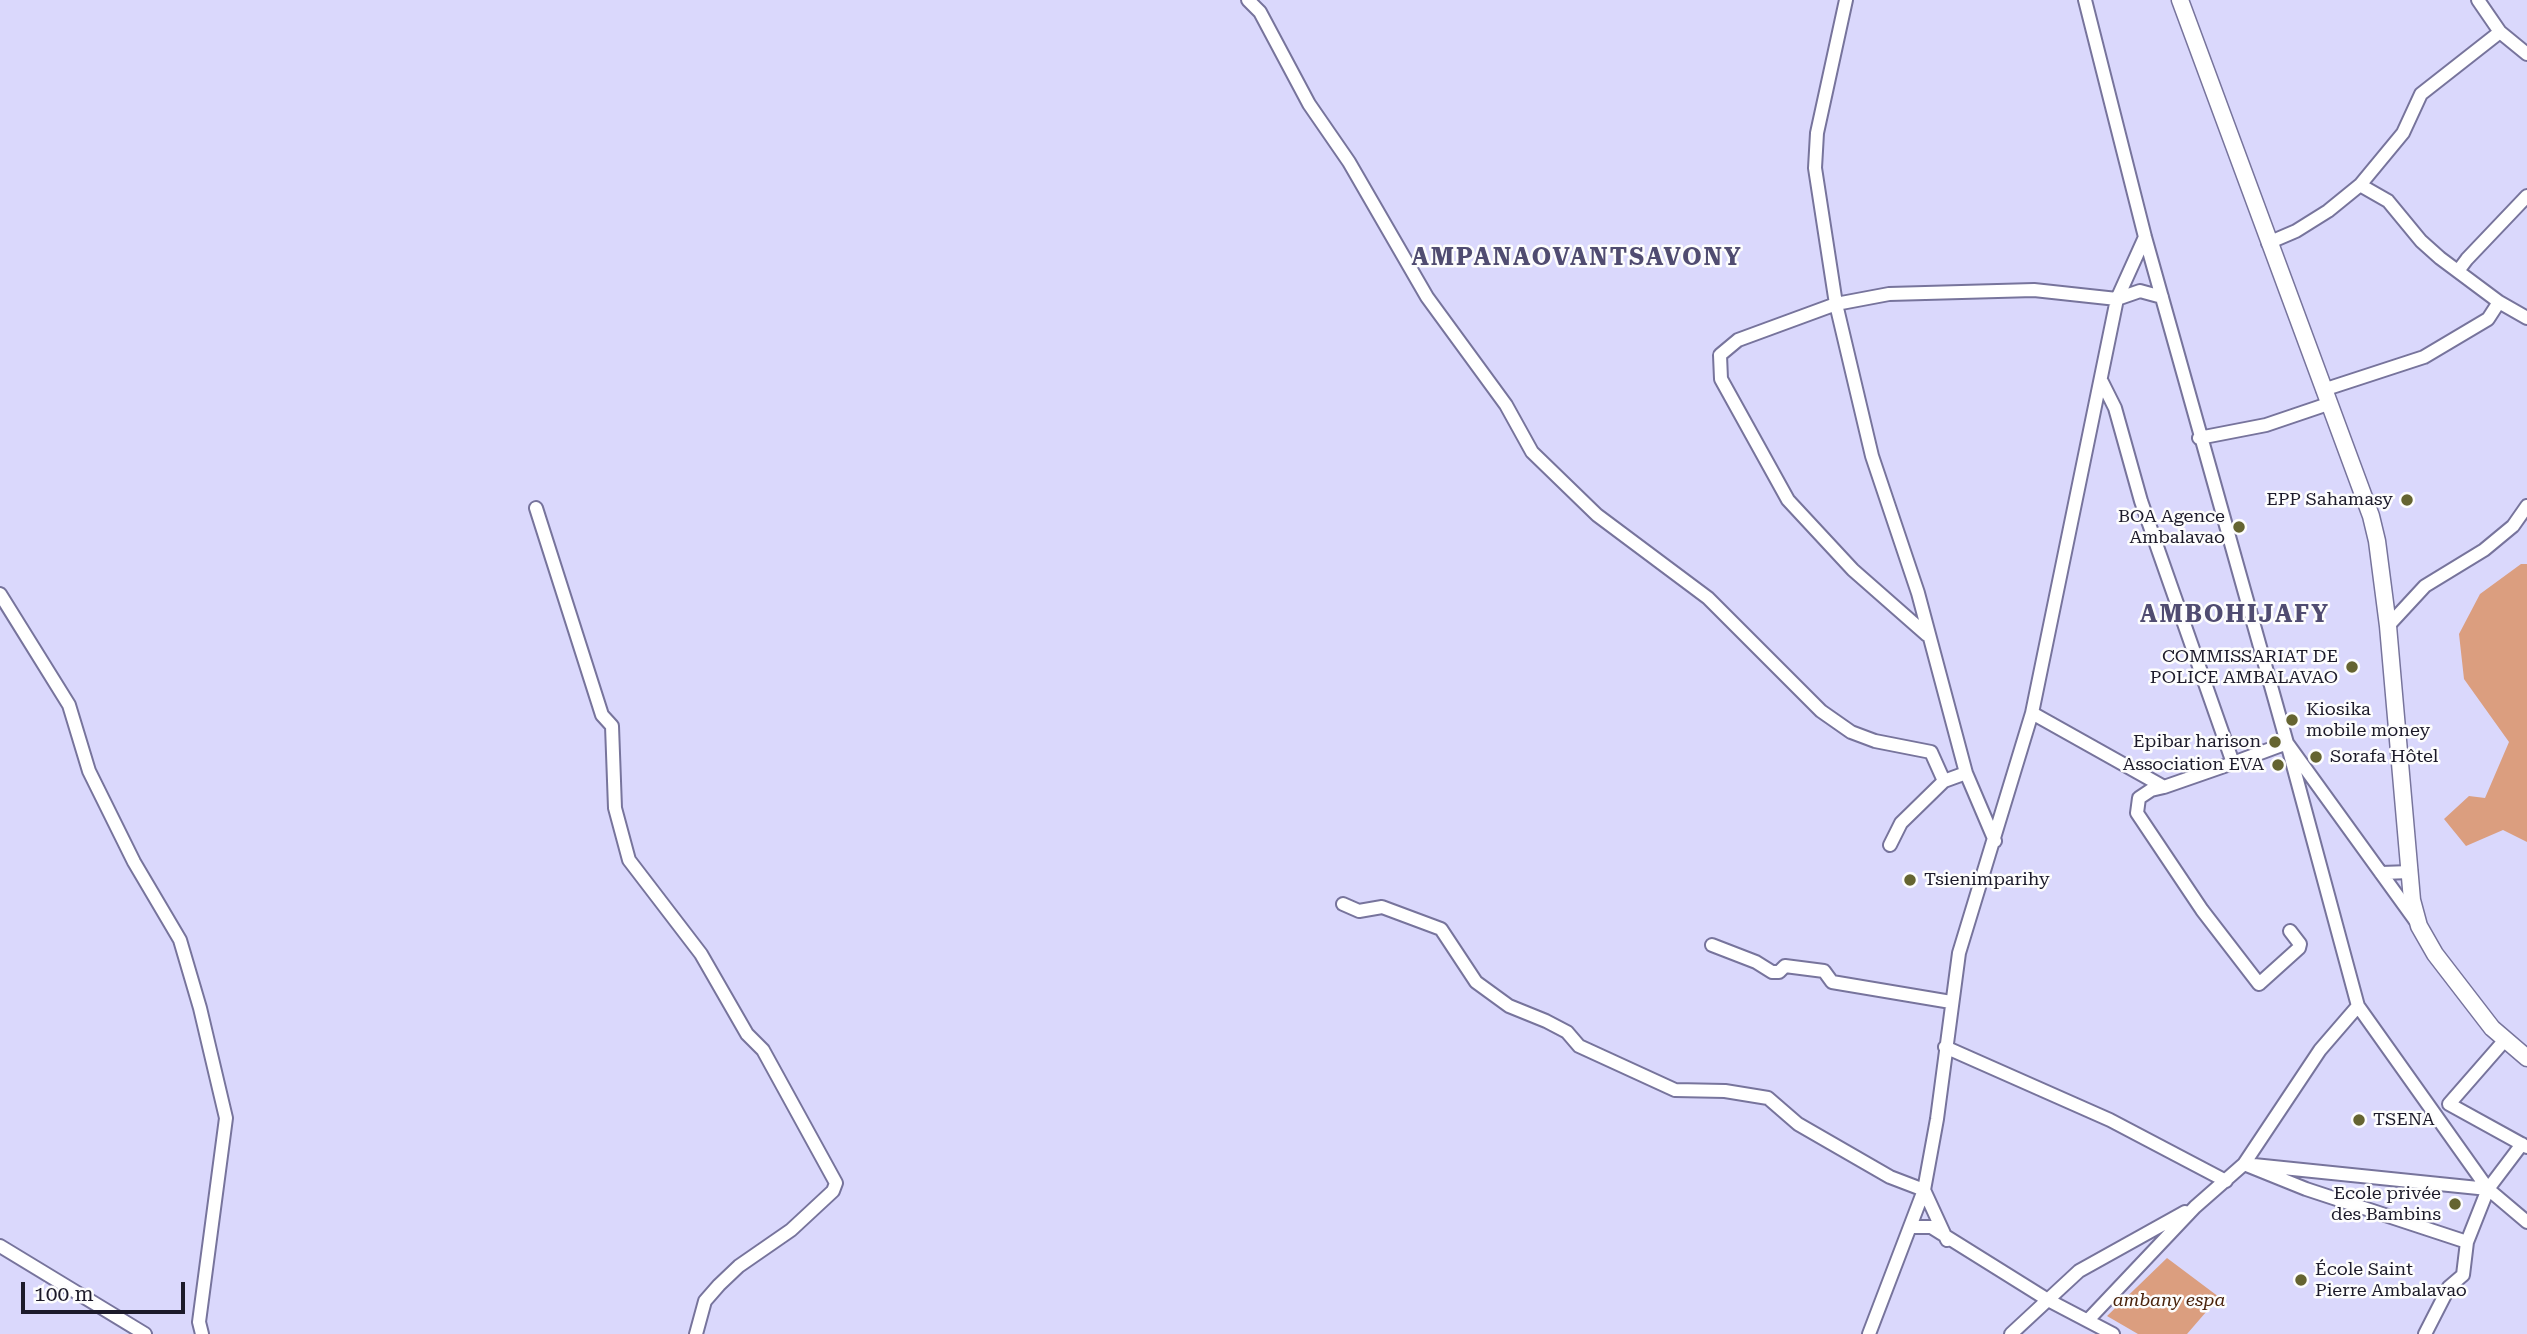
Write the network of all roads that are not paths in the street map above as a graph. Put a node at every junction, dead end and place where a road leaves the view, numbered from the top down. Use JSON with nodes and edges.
{"nodes":[{"id":1,"x":1248,"y":0,"type":"edge"},
{"id":2,"x":1846,"y":0,"type":"edge"},
{"id":3,"x":2085,"y":0,"type":"edge"},
{"id":4,"x":2180,"y":0,"type":"edge"},
{"id":5,"x":2479,"y":0,"type":"edge"},
{"id":6,"x":2500,"y":32,"type":"junction"},
{"id":7,"x":2527,"y":54,"type":"edge"},
{"id":8,"x":2360,"y":185,"type":"junction"},
{"id":9,"x":2527,"y":196,"type":"edge"},
{"id":10,"x":2145,"y":237,"type":"junction"},
{"id":11,"x":2268,"y":243,"type":"junction"},
{"id":12,"x":2458,"y":271,"type":"junction"},
{"id":13,"x":2162,"y":297,"type":"junction"},
{"id":14,"x":2118,"y":299,"type":"junction"},
{"id":15,"x":2499,"y":302,"type":"junction"},
{"id":16,"x":1836,"y":304,"type":"junction"},
{"id":17,"x":2527,"y":318,"type":"edge"},
{"id":18,"x":2102,"y":382,"type":"junction"},
{"id":19,"x":2325,"y":397,"type":"junction"},
{"id":20,"x":2199,"y":438,"type":"junction"},
{"id":21,"x":536,"y":508,"type":"dead end"},
{"id":22,"x":2525,"y":513,"type":"edge"},
{"id":23,"x":0,"y":594,"type":"edge"},
{"id":24,"x":2388,"y":626,"type":"junction"},
{"id":25,"x":1928,"y":635,"type":"junction"},
{"id":26,"x":2032,"y":713,"type":"junction"},
{"id":27,"x":2287,"y":743,"type":"junction"},
{"id":28,"x":2233,"y":763,"type":"junction"},
{"id":29,"x":1966,"y":772,"type":"junction"},
{"id":30,"x":1944,"y":781,"type":"junction"},
{"id":31,"x":2164,"y":787,"type":"junction"},
{"id":32,"x":1995,"y":841,"type":"junction"},
{"id":33,"x":1890,"y":845,"type":"dead end"},
{"id":34,"x":2410,"y":872,"type":"junction"},
{"id":35,"x":2381,"y":873,"type":"junction"},
{"id":36,"x":1343,"y":904,"type":"dead end"},
{"id":37,"x":2419,"y":926,"type":"junction"},
{"id":38,"x":2290,"y":931,"type":"dead end"},
{"id":39,"x":1712,"y":945,"type":"dead end"},
{"id":40,"x":1951,"y":1002,"type":"junction"},
{"id":41,"x":2358,"y":1006,"type":"junction"},
{"id":42,"x":2504,"y":1041,"type":"junction"},
{"id":43,"x":1945,"y":1047,"type":"junction"},
{"id":44,"x":2527,"y":1058,"type":"edge"},
{"id":45,"x":2449,"y":1104,"type":"junction"},
{"id":46,"x":2432,"y":1113,"type":"junction"},
{"id":47,"x":2525,"y":1146,"type":"edge"},
{"id":48,"x":2244,"y":1164,"type":"junction"},
{"id":49,"x":2226,"y":1181,"type":"junction"},
{"id":50,"x":2488,"y":1189,"type":"junction"},
{"id":51,"x":1924,"y":1191,"type":"junction"},
{"id":52,"x":2195,"y":1207,"type":"junction"},
{"id":53,"x":2527,"y":1222,"type":"edge"},
{"id":54,"x":1912,"y":1227,"type":"junction"},
{"id":55,"x":1947,"y":1240,"type":"junction"},
{"id":56,"x":2467,"y":1242,"type":"junction"},
{"id":57,"x":0,"y":1246,"type":"edge"},
{"id":58,"x":2048,"y":1300,"type":"junction"},
{"id":59,"x":2088,"y":1319,"type":"junction"},
{"id":60,"x":145,"y":1334,"type":"edge"},
{"id":61,"x":202,"y":1334,"type":"edge"},
{"id":62,"x":696,"y":1334,"type":"edge"},
{"id":63,"x":1869,"y":1334,"type":"edge"},
{"id":64,"x":2011,"y":1334,"type":"edge"},
{"id":65,"x":2113,"y":1334,"type":"edge"},
{"id":66,"x":2426,"y":1334,"type":"edge"}],
"edges":[{"from":1,"to":30,"type":"street"},
{"from":2,"to":16,"type":"street"},
{"from":3,"to":10,"type":"street"},
{"from":4,"to":11,"type":"main road"},
{"from":5,"to":6,"type":"street"},
{"from":6,"to":7,"type":"street"},
{"from":6,"to":8,"type":"street"},
{"from":8,"to":11,"type":"street"},
{"from":8,"to":12,"type":"street"},
{"from":9,"to":12,"type":"street"},
{"from":10,"to":13,"type":"street"},
{"from":10,"to":14,"type":"street"},
{"from":11,"to":19,"type":"main road"},
{"from":12,"to":15,"type":"street"},
{"from":13,"to":14,"type":"street"},
{"from":13,"to":20,"type":"street"},
{"from":14,"to":16,"type":"street"},
{"from":14,"to":18,"type":"street"},
{"from":15,"to":17,"type":"street"},
{"from":15,"to":19,"type":"street"},
{"from":16,"to":25,"type":"street"},
{"from":16,"to":25,"type":"street"},
{"from":18,"to":26,"type":"street"},
{"from":18,"to":28,"type":"street"},
{"from":19,"to":20,"type":"street"},
{"from":19,"to":24,"type":"main road"},
{"from":20,"to":27,"type":"street"},
{"from":21,"to":62,"type":"street"},
{"from":22,"to":24,"type":"street"},
{"from":23,"to":61,"type":"street"},
{"from":24,"to":34,"type":"main road"},
{"from":25,"to":29,"type":"street"},
{"from":26,"to":31,"type":"street"},
{"from":26,"to":32,"type":"street"},
{"from":27,"to":28,"type":"street"},
{"from":27,"to":35,"type":"street"},
{"from":27,"to":41,"type":"street"},
{"from":28,"to":31,"type":"street"},
{"from":29,"to":30,"type":"street"},
{"from":29,"to":32,"type":"street"},
{"from":30,"to":33,"type":"street"},
{"from":31,"to":38,"type":"street"},
{"from":32,"to":40,"type":"street"},
{"from":34,"to":35,"type":"street"},
{"from":34,"to":37,"type":"main road"},
{"from":35,"to":37,"type":"street"},
{"from":36,"to":51,"type":"street"},
{"from":37,"to":42,"type":"main road"},
{"from":39,"to":40,"type":"street"},
{"from":40,"to":43,"type":"street"},
{"from":41,"to":46,"type":"street"},
{"from":41,"to":48,"type":"street"},
{"from":42,"to":44,"type":"main road"},
{"from":42,"to":45,"type":"street"},
{"from":43,"to":49,"type":"street"},
{"from":43,"to":51,"type":"street"},
{"from":45,"to":46,"type":"street"},
{"from":45,"to":47,"type":"street"},
{"from":46,"to":50,"type":"street"},
{"from":47,"to":50,"type":"street"},
{"from":48,"to":49,"type":"street"},
{"from":48,"to":50,"type":"street"},
{"from":48,"to":56,"type":"street"},
{"from":49,"to":52,"type":"street"},
{"from":50,"to":53,"type":"street"},
{"from":50,"to":56,"type":"street"},
{"from":51,"to":54,"type":"street"},
{"from":51,"to":55,"type":"street"},
{"from":52,"to":58,"type":"street"},
{"from":52,"to":59,"type":"street"},
{"from":54,"to":55,"type":"street"},
{"from":54,"to":63,"type":"street"},
{"from":55,"to":58,"type":"street"},
{"from":56,"to":66,"type":"street"},
{"from":57,"to":60,"type":"street"},
{"from":58,"to":59,"type":"street"},
{"from":58,"to":64,"type":"street"},
{"from":59,"to":65,"type":"street"}]}
